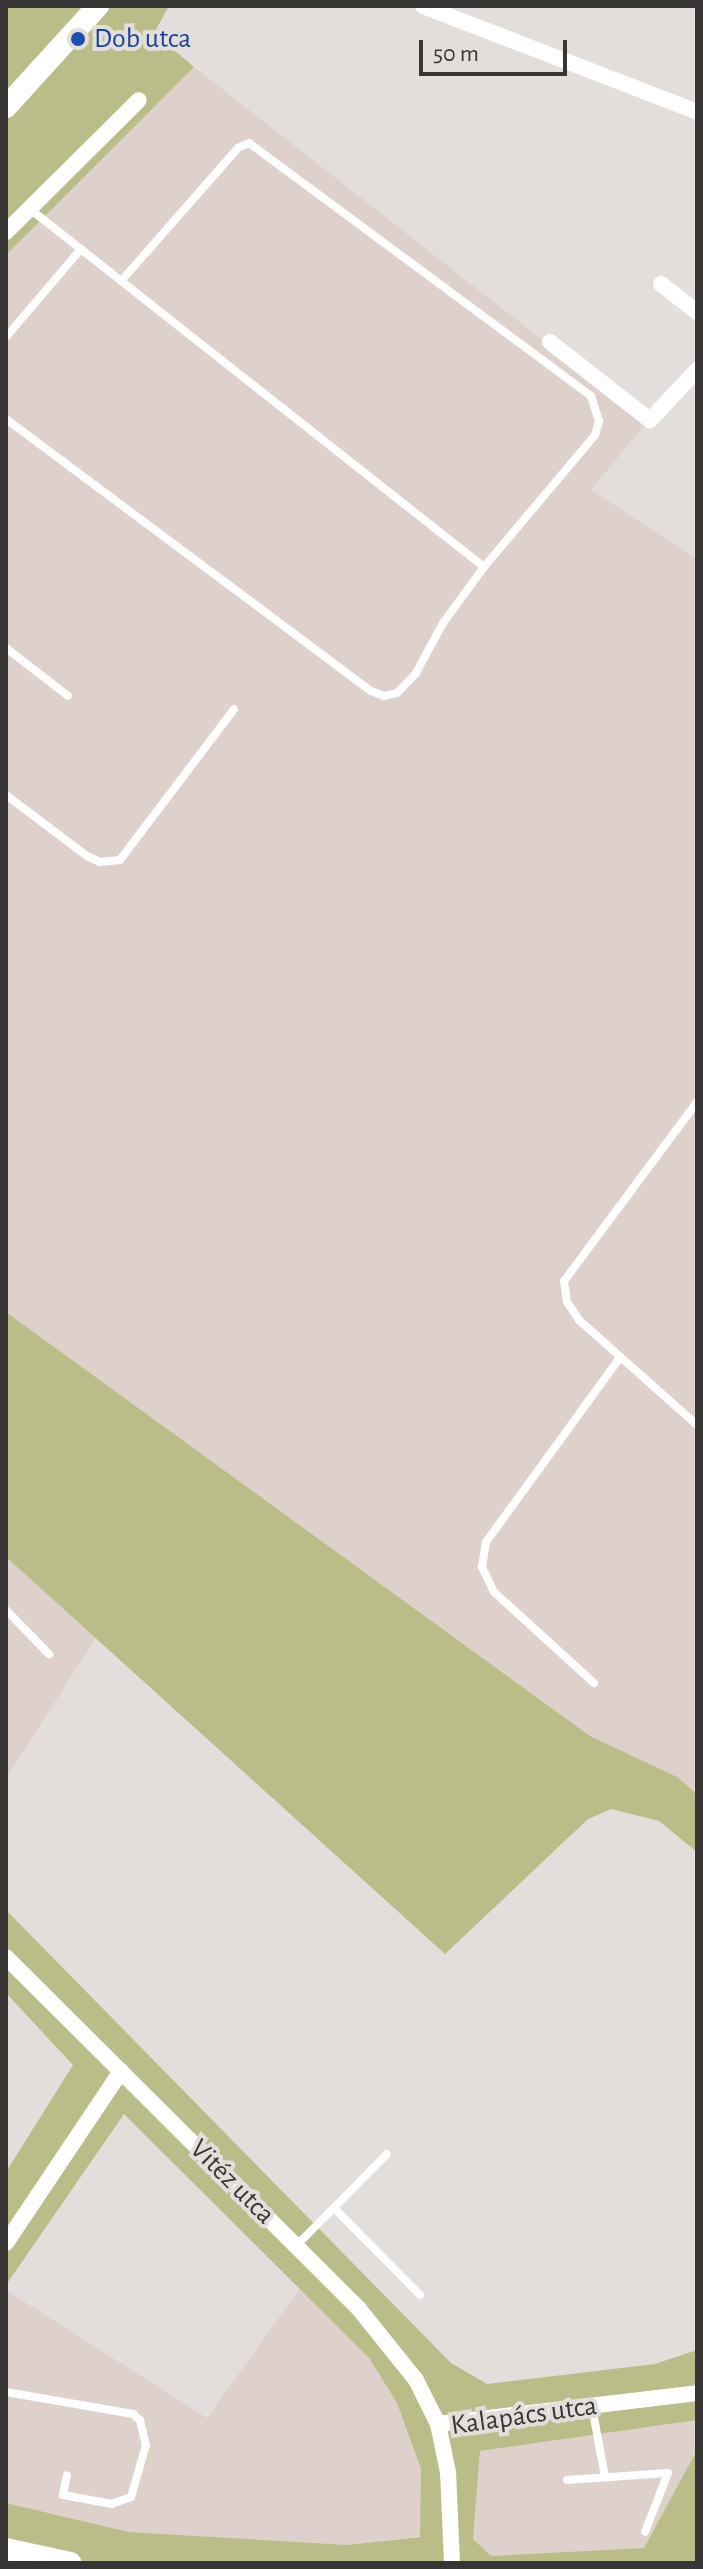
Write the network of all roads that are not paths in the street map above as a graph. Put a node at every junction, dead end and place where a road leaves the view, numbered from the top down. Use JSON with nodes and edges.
{"nodes":[{"id":1,"x":98,"y":6,"type":"edge"},
{"id":2,"x":423,"y":6,"type":"edge"},
{"id":3,"x":139,"y":100,"type":"dead end"},
{"id":4,"x":6,"y":107,"type":"edge"},
{"id":5,"x":697,"y":112,"type":"edge"},
{"id":6,"x":30,"y":209,"type":"junction"},
{"id":7,"x":6,"y":232,"type":"edge"},
{"id":8,"x":81,"y":249,"type":"junction"},
{"id":9,"x":121,"y":281,"type":"junction"},
{"id":10,"x":661,"y":284,"type":"dead end"},
{"id":11,"x":697,"y":312,"type":"edge"},
{"id":12,"x":6,"y":337,"type":"edge"},
{"id":13,"x":550,"y":342,"type":"dead end"},
{"id":14,"x":697,"y":370,"type":"edge"},
{"id":15,"x":6,"y":419,"type":"edge"},
{"id":16,"x":484,"y":567,"type":"junction"},
{"id":17,"x":6,"y":648,"type":"edge"},
{"id":18,"x":68,"y":696,"type":"dead end"},
{"id":19,"x":234,"y":709,"type":"dead end"},
{"id":20,"x":6,"y":795,"type":"edge"},
{"id":21,"x":697,"y":1102,"type":"edge"},
{"id":22,"x":619,"y":1359,"type":"junction"},
{"id":23,"x":697,"y":1425,"type":"edge"},
{"id":24,"x":6,"y":1610,"type":"edge"},
{"id":25,"x":49,"y":1654,"type":"dead end"},
{"id":26,"x":594,"y":1683,"type":"dead end"},
{"id":27,"x":6,"y":1957,"type":"edge"},
{"id":28,"x":121,"y":2071,"type":"junction"},
{"id":29,"x":387,"y":2154,"type":"dead end"},
{"id":30,"x":334,"y":2208,"type":"junction"},
{"id":31,"x":6,"y":2243,"type":"edge"},
{"id":32,"x":296,"y":2246,"type":"junction"},
{"id":33,"x":420,"y":2295,"type":"dead end"},
{"id":34,"x":6,"y":2392,"type":"edge"},
{"id":35,"x":697,"y":2393,"type":"edge"},
{"id":36,"x":592,"y":2407,"type":"junction"},
{"id":37,"x":438,"y":2424,"type":"junction"},
{"id":38,"x":67,"y":2475,"type":"dead end"},
{"id":39,"x":605,"y":2477,"type":"junction"},
{"id":40,"x":567,"y":2480,"type":"dead end"},
{"id":41,"x":645,"y":2532,"type":"dead end"},
{"id":42,"x":6,"y":2549,"type":"edge"},
{"id":43,"x":70,"y":2563,"type":"edge"},
{"id":44,"x":452,"y":2563,"type":"edge"}],
"edges":[{"from":1,"to":4,"type":"main road"},
{"from":2,"to":5,"type":"street"},
{"from":3,"to":6,"type":"street"},
{"from":6,"to":7,"type":"street"},
{"from":6,"to":8,"type":"lane"},
{"from":8,"to":9,"type":"lane"},
{"from":8,"to":12,"type":"lane"},
{"from":9,"to":16,"type":"lane"},
{"from":9,"to":16,"type":"lane"},
{"from":10,"to":11,"type":"street"},
{"from":13,"to":14,"type":"street"},
{"from":15,"to":16,"type":"lane"},
{"from":17,"to":18,"type":"lane"},
{"from":19,"to":20,"type":"lane"},
{"from":21,"to":22,"type":"lane"},
{"from":22,"to":23,"type":"lane"},
{"from":22,"to":26,"type":"lane"},
{"from":24,"to":25,"type":"lane"},
{"from":27,"to":28,"type":"street","name":"Vitéz utca"},
{"from":28,"to":31,"type":"street"},
{"from":28,"to":32,"type":"street","name":"Vitéz utca"},
{"from":29,"to":30,"type":"lane"},
{"from":30,"to":32,"type":"lane"},
{"from":30,"to":33,"type":"lane"},
{"from":32,"to":37,"type":"street","name":"Vitéz utca"},
{"from":34,"to":38,"type":"lane"},
{"from":35,"to":36,"type":"street","name":"Kalapács utca"},
{"from":36,"to":37,"type":"street","name":"Kalapács utca"},
{"from":36,"to":39,"type":"lane"},
{"from":37,"to":44,"type":"street","name":"Kalapács utca"},
{"from":39,"to":40,"type":"lane"},
{"from":39,"to":41,"type":"lane"},
{"from":42,"to":43,"type":"main road"}]}
